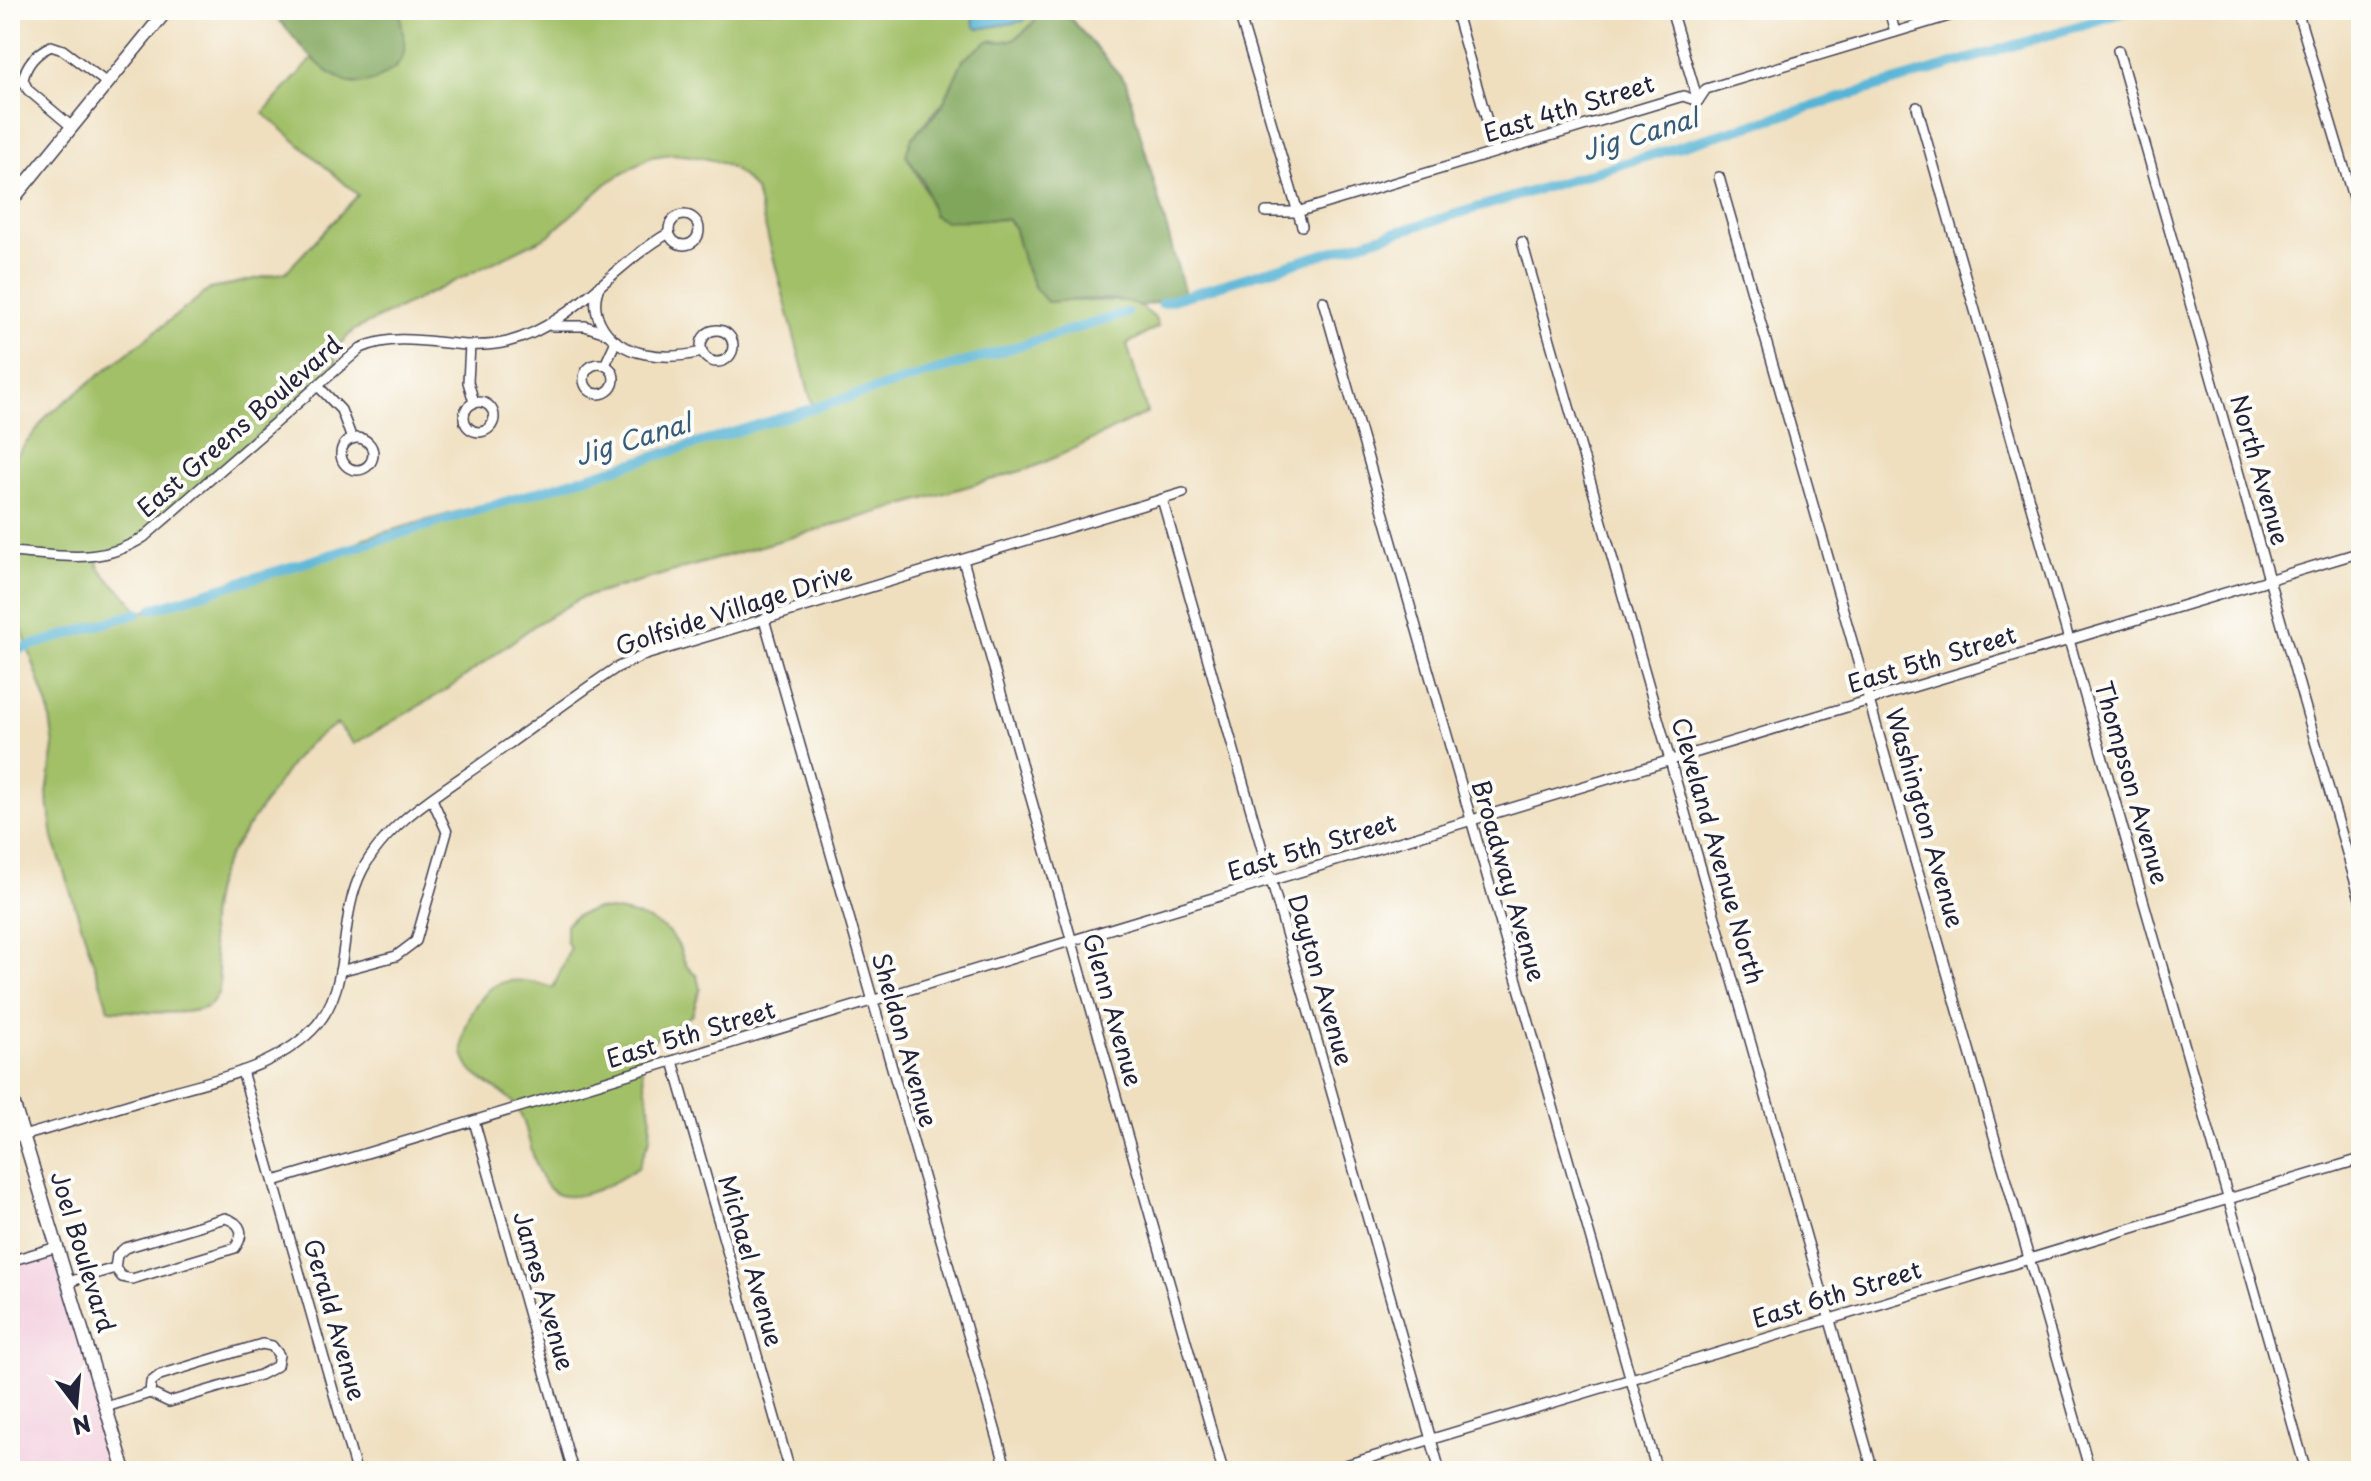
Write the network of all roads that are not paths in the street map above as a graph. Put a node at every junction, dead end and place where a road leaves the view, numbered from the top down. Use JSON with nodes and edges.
{"nodes":[{"id":1,"x":165,"y":10,"type":"edge"},
{"id":2,"x":1238,"y":10,"type":"edge"},
{"id":3,"x":1455,"y":10,"type":"edge"},
{"id":4,"x":1671,"y":10,"type":"edge"},
{"id":5,"x":1889,"y":10,"type":"edge"},
{"id":6,"x":1969,"y":10,"type":"edge"},
{"id":7,"x":2297,"y":10,"type":"edge"},
{"id":8,"x":1895,"y":32,"type":"junction"},
{"id":9,"x":2118,"y":50,"type":"dead end"},
{"id":10,"x":107,"y":83,"type":"junction"},
{"id":11,"x":1698,"y":101,"type":"junction"},
{"id":12,"x":1917,"y":107,"type":"dead end"},
{"id":13,"x":72,"y":127,"type":"junction"},
{"id":14,"x":1496,"y":152,"type":"junction"},
{"id":15,"x":1719,"y":177,"type":"dead end"},
{"id":16,"x":11,"y":199,"type":"edge"},
{"id":17,"x":1266,"y":212,"type":"dead end"},
{"id":18,"x":1297,"y":212,"type":"junction"},
{"id":19,"x":2361,"y":224,"type":"edge"},
{"id":20,"x":1302,"y":226,"type":"dead end"},
{"id":21,"x":669,"y":233,"type":"dead end"},
{"id":22,"x":1522,"y":242,"type":"dead end"},
{"id":23,"x":605,"y":279,"type":"junction"},
{"id":24,"x":1323,"y":301,"type":"dead end"},
{"id":25,"x":545,"y":327,"type":"junction"},
{"id":26,"x":606,"y":333,"type":"junction"},
{"id":27,"x":616,"y":341,"type":"junction"},
{"id":28,"x":470,"y":345,"type":"junction"},
{"id":29,"x":702,"y":352,"type":"dead end"},
{"id":30,"x":605,"y":365,"type":"dead end"},
{"id":31,"x":317,"y":385,"type":"junction"},
{"id":32,"x":474,"y":402,"type":"dead end"},
{"id":33,"x":352,"y":439,"type":"dead end"},
{"id":34,"x":1183,"y":493,"type":"dead end"},
{"id":35,"x":1162,"y":499,"type":"junction"},
{"id":36,"x":10,"y":552,"type":"edge"},
{"id":37,"x":2361,"y":552,"type":"edge"},
{"id":38,"x":963,"y":560,"type":"junction"},
{"id":39,"x":2269,"y":580,"type":"junction"},
{"id":40,"x":764,"y":619,"type":"junction"},
{"id":41,"x":2069,"y":640,"type":"junction"},
{"id":42,"x":1869,"y":700,"type":"junction"},
{"id":43,"x":1670,"y":760,"type":"junction"},
{"id":44,"x":432,"y":799,"type":"junction"},
{"id":45,"x":1470,"y":820,"type":"junction"},
{"id":46,"x":1272,"y":881,"type":"junction"},
{"id":47,"x":2361,"y":902,"type":"edge"},
{"id":48,"x":1072,"y":941,"type":"junction"},
{"id":49,"x":340,"y":971,"type":"junction"},
{"id":50,"x":873,"y":1001,"type":"junction"},
{"id":51,"x":673,"y":1061,"type":"junction"},
{"id":52,"x":242,"y":1071,"type":"junction"},
{"id":53,"x":10,"y":1092,"type":"edge"},
{"id":54,"x":474,"y":1121,"type":"junction"},
{"id":55,"x":17,"y":1136,"type":"edge"},
{"id":56,"x":2361,"y":1159,"type":"edge"},
{"id":57,"x":274,"y":1181,"type":"junction"},
{"id":58,"x":2229,"y":1198,"type":"junction"},
{"id":59,"x":57,"y":1247,"type":"junction"},
{"id":60,"x":2030,"y":1258,"type":"junction"},
{"id":61,"x":10,"y":1261,"type":"edge"},
{"id":62,"x":115,"y":1268,"type":"junction"},
{"id":63,"x":68,"y":1282,"type":"junction"},
{"id":64,"x":1829,"y":1318,"type":"junction"},
{"id":65,"x":1630,"y":1378,"type":"junction"},
{"id":66,"x":150,"y":1393,"type":"junction"},
{"id":67,"x":106,"y":1407,"type":"junction"},
{"id":68,"x":1430,"y":1439,"type":"junction"},
{"id":69,"x":125,"y":1471,"type":"edge"},
{"id":70,"x":356,"y":1471,"type":"edge"},
{"id":71,"x":573,"y":1471,"type":"edge"},
{"id":72,"x":790,"y":1471,"type":"edge"},
{"id":73,"x":1007,"y":1471,"type":"edge"},
{"id":74,"x":1223,"y":1471,"type":"edge"},
{"id":75,"x":1326,"y":1471,"type":"edge"},
{"id":76,"x":1440,"y":1471,"type":"edge"},
{"id":77,"x":1657,"y":1471,"type":"edge"},
{"id":78,"x":1873,"y":1471,"type":"edge"},
{"id":79,"x":2090,"y":1471,"type":"edge"},
{"id":80,"x":2306,"y":1471,"type":"edge"}],
"edges":[{"from":1,"to":10,"type":"main road"},
{"from":2,"to":18,"type":"street"},
{"from":3,"to":14,"type":"street"},
{"from":4,"to":11,"type":"street"},
{"from":5,"to":8,"type":"street"},
{"from":6,"to":8,"type":"street","name":"East 4th Street"},
{"from":7,"to":19,"type":"street"},
{"from":8,"to":11,"type":"street","name":"East 4th Street"},
{"from":9,"to":39,"type":"street","name":"North Avenue"},
{"from":10,"to":13,"type":"main road"},
{"from":10,"to":13,"type":"street"},
{"from":11,"to":14,"type":"street","name":"East 4th Street"},
{"from":12,"to":41,"type":"street","name":"Thompson Avenue"},
{"from":13,"to":16,"type":"main road"},
{"from":14,"to":18,"type":"street","name":"East 4th Street"},
{"from":15,"to":42,"type":"street","name":"Washington Avenue"},
{"from":17,"to":18,"type":"street","name":"East 4th Street"},
{"from":18,"to":20,"type":"street"},
{"from":21,"to":23,"type":"street","name":"East Greens Boulevard"},
{"from":22,"to":43,"type":"street","name":"Cleveland Avenue North"},
{"from":23,"to":25,"type":"street","name":"East Greens Boulevard"},
{"from":23,"to":26,"type":"street"},
{"from":24,"to":45,"type":"street","name":"Broadway Avenue"},
{"from":25,"to":26,"type":"street","name":"East Greens Boulevard"},
{"from":25,"to":28,"type":"street","name":"East Greens Boulevard"},
{"from":26,"to":27,"type":"street"},
{"from":27,"to":29,"type":"street"},
{"from":27,"to":30,"type":"street"},
{"from":28,"to":31,"type":"street","name":"East Greens Boulevard"},
{"from":28,"to":32,"type":"street"},
{"from":31,"to":33,"type":"street"},
{"from":31,"to":36,"type":"street","name":"East Greens Boulevard"},
{"from":34,"to":35,"type":"street","name":"Golfside Village Drive"},
{"from":35,"to":38,"type":"street","name":"Golfside Village Drive"},
{"from":35,"to":46,"type":"street","name":"Dayton Avenue"},
{"from":37,"to":39,"type":"street","name":"East 5th Street"},
{"from":38,"to":40,"type":"street","name":"Golfside Village Drive"},
{"from":38,"to":48,"type":"street","name":"Glenn Avenue"},
{"from":39,"to":41,"type":"street","name":"East 5th Street"},
{"from":39,"to":47,"type":"street","name":"North Avenue"},
{"from":40,"to":44,"type":"street","name":"Golfside Village Drive"},
{"from":40,"to":50,"type":"street","name":"Sheldon Avenue"},
{"from":41,"to":42,"type":"street","name":"East 5th Street"},
{"from":41,"to":58,"type":"street","name":"Thompson Avenue"},
{"from":42,"to":43,"type":"street","name":"East 5th Street"},
{"from":42,"to":60,"type":"street","name":"Washington Avenue"},
{"from":43,"to":45,"type":"street","name":"East 5th Street"},
{"from":43,"to":64,"type":"street","name":"Cleveland Avenue North"},
{"from":44,"to":49,"type":"street","name":"Golfside Village Drive"},
{"from":44,"to":49,"type":"street"},
{"from":45,"to":46,"type":"street","name":"East 5th Street"},
{"from":45,"to":65,"type":"street","name":"Broadway Avenue"},
{"from":46,"to":48,"type":"street","name":"East 5th Street"},
{"from":46,"to":68,"type":"street","name":"Dayton Avenue"},
{"from":48,"to":50,"type":"street","name":"East 5th Street"},
{"from":48,"to":74,"type":"street","name":"Glenn Avenue"},
{"from":49,"to":52,"type":"street","name":"Golfside Village Drive"},
{"from":50,"to":51,"type":"street","name":"East 5th Street"},
{"from":50,"to":73,"type":"street","name":"Sheldon Avenue"},
{"from":51,"to":54,"type":"street","name":"East 5th Street"},
{"from":51,"to":72,"type":"street","name":"Michael Avenue"},
{"from":52,"to":55,"type":"street","name":"Golfside Village Drive"},
{"from":52,"to":57,"type":"street","name":"Gerald Avenue"},
{"from":53,"to":55,"type":"main road","name":"Joel Boulevard"},
{"from":54,"to":57,"type":"street","name":"East 5th Street"},
{"from":54,"to":71,"type":"street","name":"James Avenue"},
{"from":55,"to":59,"type":"main road","name":"Joel Boulevard"},
{"from":56,"to":58,"type":"street","name":"East 6th Street"},
{"from":57,"to":70,"type":"street","name":"Gerald Avenue"},
{"from":58,"to":60,"type":"street","name":"East 6th Street"},
{"from":58,"to":80,"type":"street","name":"Thompson Avenue"},
{"from":59,"to":61,"type":"street"},
{"from":59,"to":63,"type":"main road","name":"Joel Boulevard"},
{"from":60,"to":64,"type":"street","name":"East 6th Street"},
{"from":60,"to":79,"type":"street","name":"Washington Avenue"},
{"from":62,"to":62,"type":"street"},
{"from":62,"to":63,"type":"street"},
{"from":63,"to":67,"type":"main road","name":"Joel Boulevard"},
{"from":64,"to":65,"type":"street","name":"East 6th Street"},
{"from":64,"to":78,"type":"street","name":"Cleveland Avenue North"},
{"from":65,"to":68,"type":"street","name":"East 6th Street"},
{"from":65,"to":77,"type":"street","name":"Broadway Avenue"},
{"from":66,"to":66,"type":"street"},
{"from":66,"to":67,"type":"street"},
{"from":67,"to":69,"type":"main road","name":"Joel Boulevard"},
{"from":68,"to":75,"type":"street","name":"East 6th Street"},
{"from":68,"to":76,"type":"street","name":"Dayton Avenue"}]}
